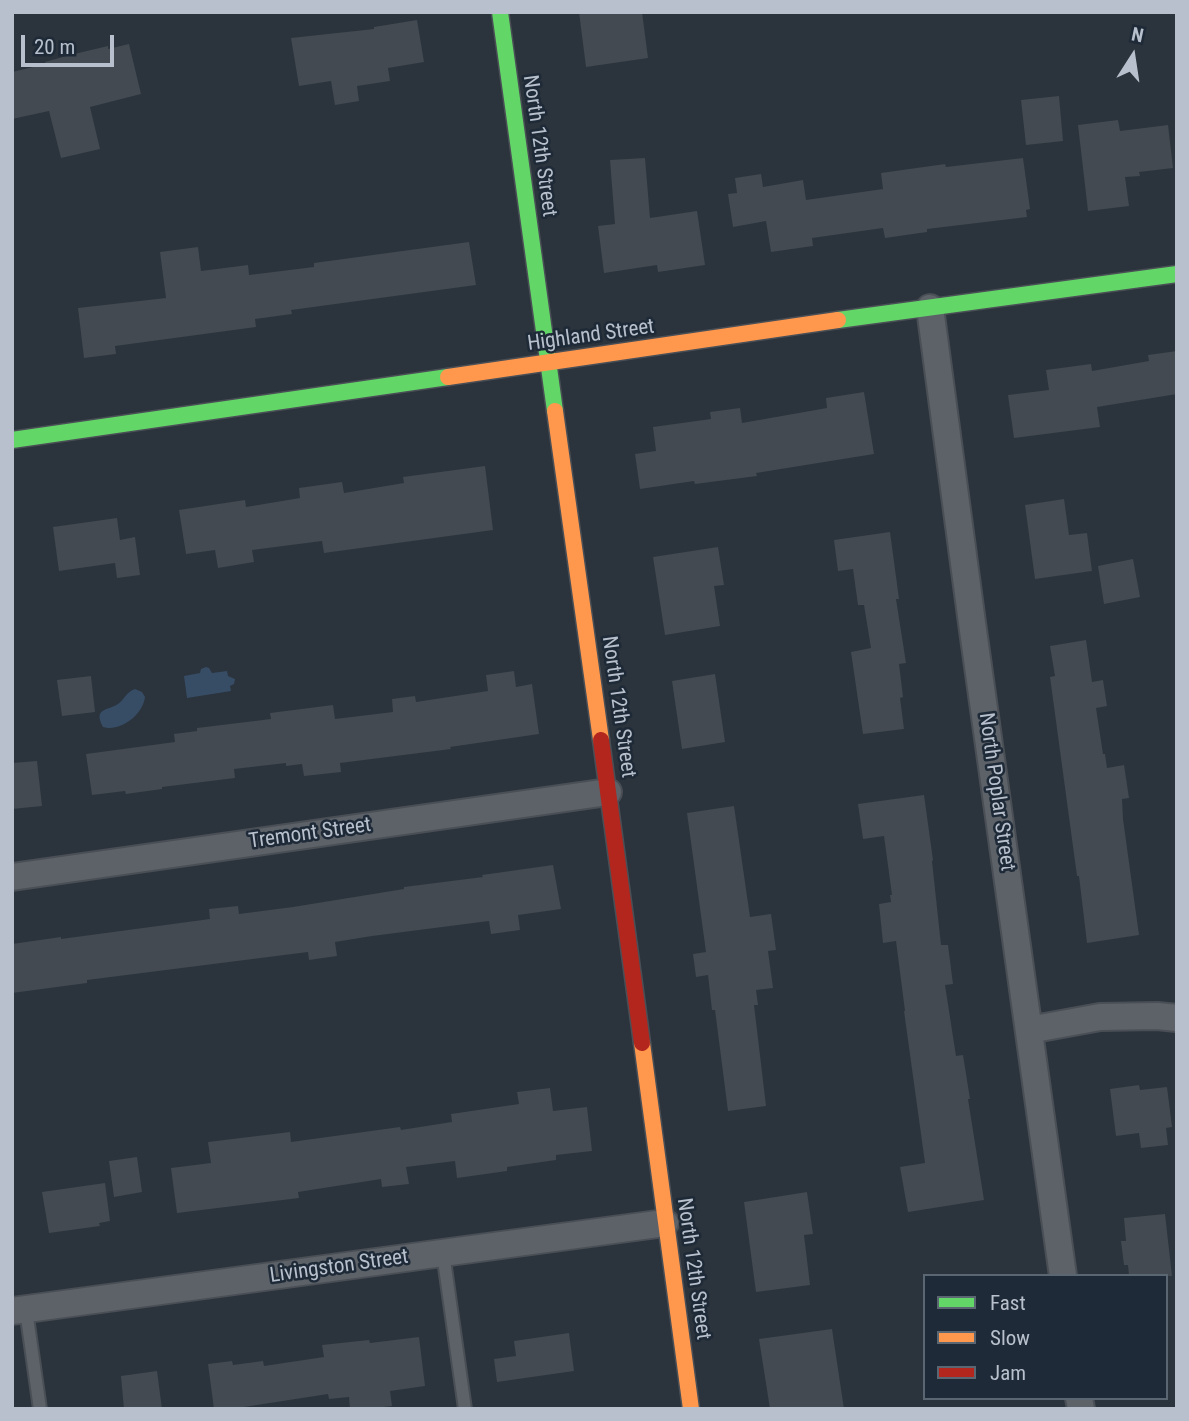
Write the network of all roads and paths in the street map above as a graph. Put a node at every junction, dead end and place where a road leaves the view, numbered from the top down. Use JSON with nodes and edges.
{"nodes":[{"id":1,"x":499,"y":12,"type":"edge"},
{"id":2,"x":1177,"y":274,"type":"edge"},
{"id":3,"x":930,"y":308,"type":"junction"},
{"id":4,"x":548,"y":363,"type":"junction"},
{"id":5,"x":12,"y":440,"type":"edge"},
{"id":6,"x":608,"y":792,"type":"junction"},
{"id":7,"x":12,"y":877,"type":"edge"},
{"id":8,"x":1177,"y":1018,"type":"edge"},
{"id":9,"x":1029,"y":1030,"type":"junction"},
{"id":10,"x":665,"y":1223,"type":"junction"},
{"id":11,"x":443,"y":1253,"type":"junction"},
{"id":12,"x":1063,"y":1274,"type":"edge"},
{"id":13,"x":19,"y":1310,"type":"edge"},
{"id":14,"x":40,"y":1409,"type":"edge"},
{"id":15,"x":465,"y":1409,"type":"edge"},
{"id":16,"x":691,"y":1409,"type":"edge"}],
"edges":[{"from":1,"to":4,"type":"street","name":"North 12th Street"},
{"from":2,"to":3,"type":"street","name":"Highland Street"},
{"from":3,"to":4,"type":"street","name":"Highland Street"},
{"from":3,"to":9,"type":"street","name":"North Poplar Street"},
{"from":4,"to":5,"type":"street","name":"Highland Street"},
{"from":4,"to":6,"type":"street","name":"North 12th Street"},
{"from":6,"to":7,"type":"street","name":"Tremont Street"},
{"from":6,"to":10,"type":"street","name":"North 12th Street"},
{"from":8,"to":9,"type":"street"},
{"from":9,"to":12,"type":"street","name":"North Poplar Street"},
{"from":10,"to":11,"type":"street","name":"Livingston Street"},
{"from":10,"to":16,"type":"street","name":"North 12th Street"},
{"from":11,"to":13,"type":"street","name":"Livingston Street"},
{"from":11,"to":15,"type":"lane"},
{"from":13,"to":14,"type":"lane"}]}
